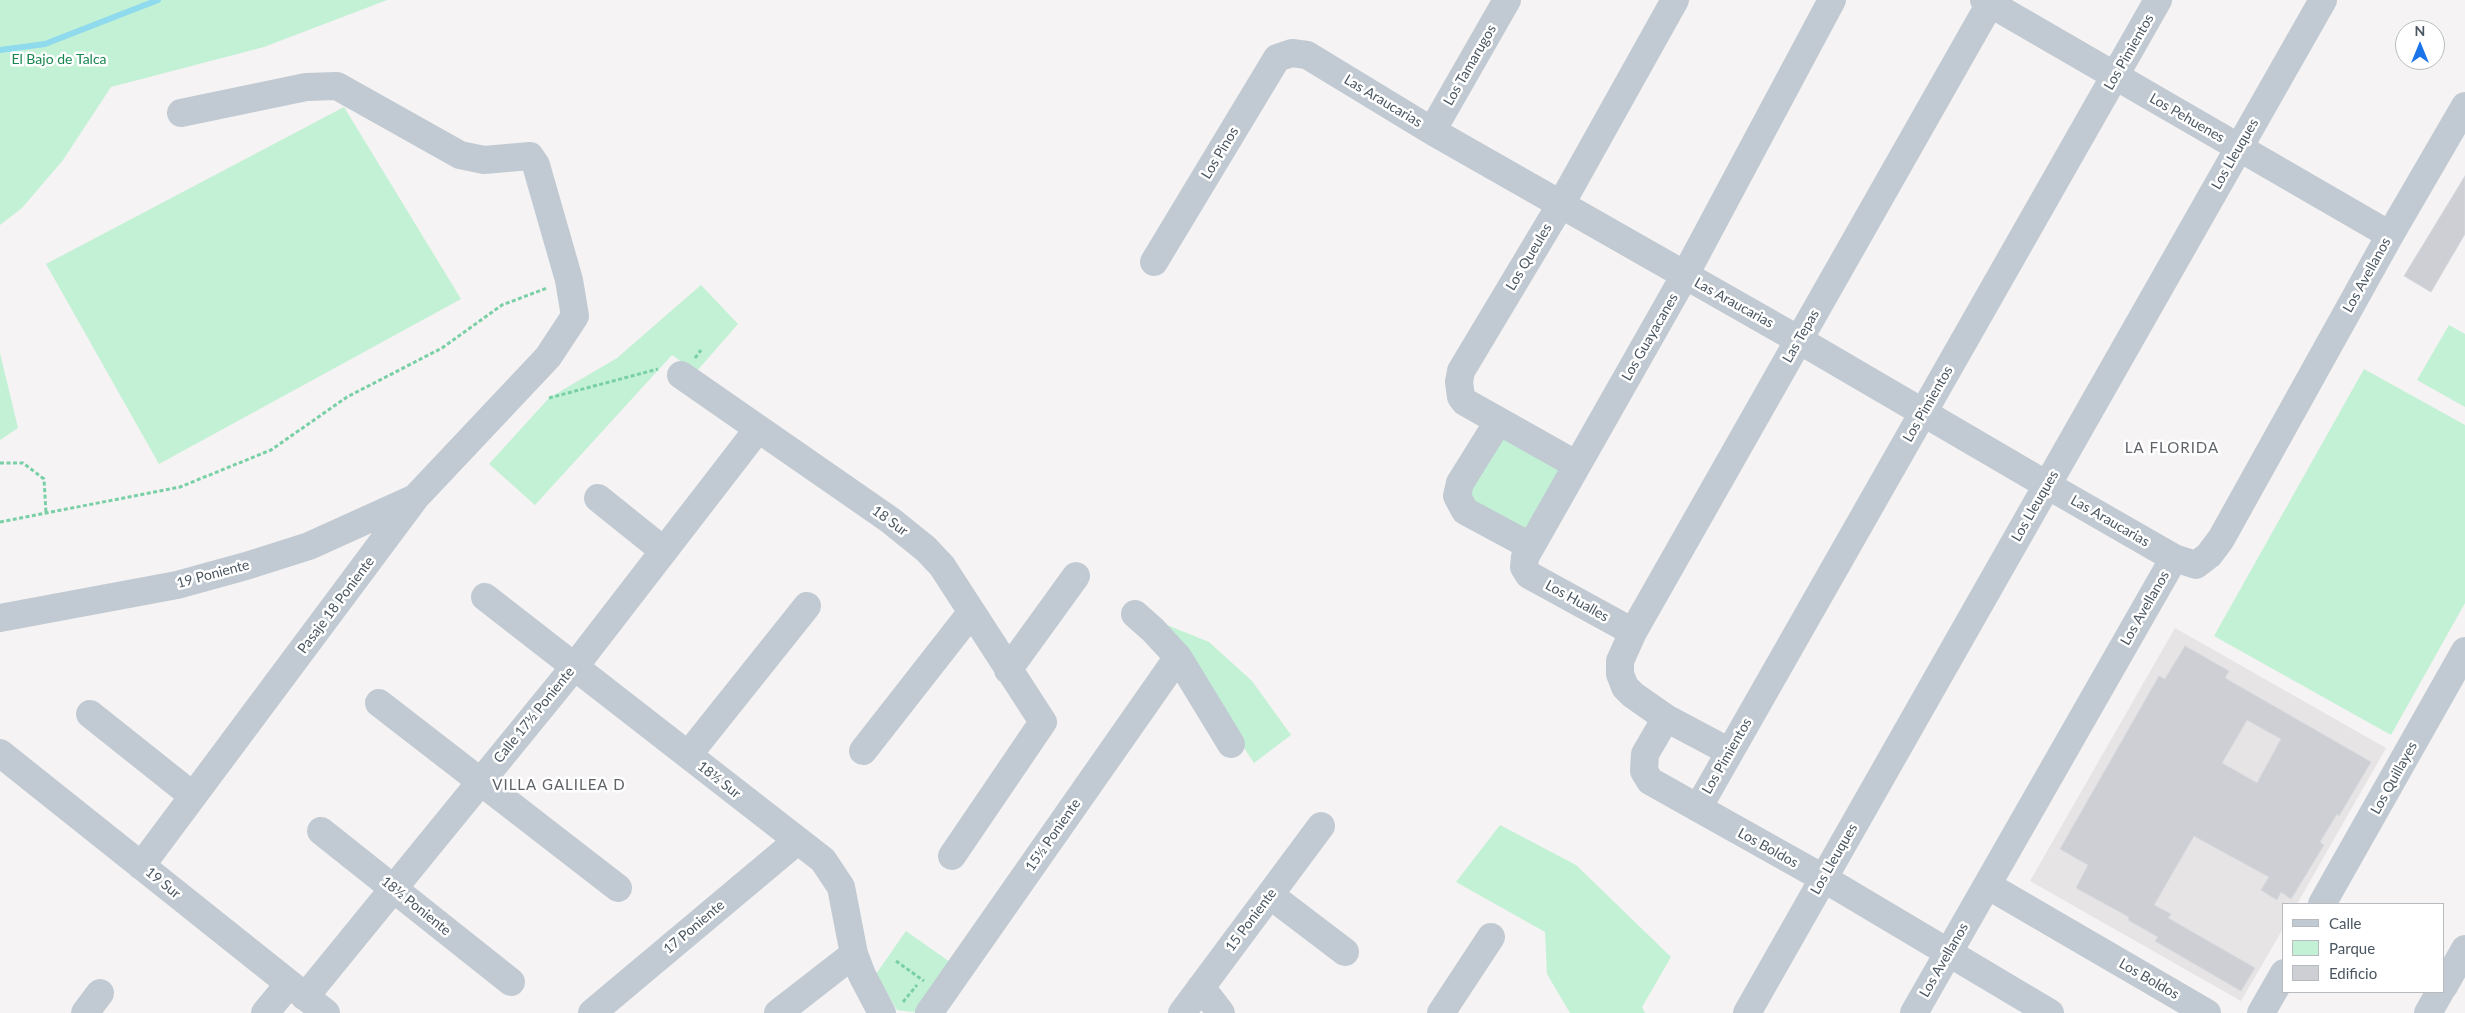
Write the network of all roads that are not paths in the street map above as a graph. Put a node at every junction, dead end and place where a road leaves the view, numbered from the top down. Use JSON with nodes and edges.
{"nodes":[{"id":1,"x":1507,"y":0,"type":"edge"},
{"id":2,"x":1675,"y":0,"type":"edge"},
{"id":3,"x":1832,"y":0,"type":"edge"},
{"id":4,"x":2158,"y":0,"type":"edge"},
{"id":5,"x":2323,"y":0,"type":"edge"},
{"id":6,"x":1989,"y":1,"type":"edge"},
{"id":7,"x":1292,"y":53,"type":"joint"},
{"id":8,"x":2115,"y":76,"type":"junction"},
{"id":9,"x":2465,"y":106,"type":"edge"},
{"id":10,"x":181,"y":113,"type":"dead end"},
{"id":11,"x":1432,"y":131,"type":"junction"},
{"id":12,"x":2238,"y":148,"type":"junction"},
{"id":13,"x":1561,"y":204,"type":"junction"},
{"id":14,"x":2390,"y":235,"type":"junction"},
{"id":15,"x":1154,"y":262,"type":"dead end"},
{"id":16,"x":1685,"y":275,"type":"junction"},
{"id":17,"x":1799,"y":340,"type":"junction"},
{"id":18,"x":670,"y":372,"type":"road end"},
{"id":19,"x":1923,"y":413,"type":"junction"},
{"id":20,"x":1498,"y":422,"type":"junction"},
{"id":21,"x":758,"y":429,"type":"junction"},
{"id":22,"x":1577,"y":465,"type":"junction"},
{"id":23,"x":2047,"y":485,"type":"junction"},
{"id":24,"x":416,"y":497,"type":"junction"},
{"id":25,"x":598,"y":498,"type":"dead end"},
{"id":26,"x":664,"y":551,"type":"junction"},
{"id":27,"x":1527,"y":556,"type":"junction"},
{"id":28,"x":2174,"y":558,"type":"junction"},
{"id":29,"x":1076,"y":576,"type":"dead end"},
{"id":30,"x":485,"y":597,"type":"dead end"},
{"id":31,"x":807,"y":606,"type":"dead end"},
{"id":32,"x":971,"y":613,"type":"junction"},
{"id":33,"x":1135,"y":614,"type":"dead end"},
{"id":34,"x":0,"y":618,"type":"edge"},
{"id":35,"x":1633,"y":632,"type":"junction"},
{"id":36,"x":2465,"y":651,"type":"edge"},
{"id":37,"x":1178,"y":657,"type":"junction"},
{"id":38,"x":575,"y":666,"type":"junction"},
{"id":39,"x":1008,"y":670,"type":"junction"},
{"id":40,"x":379,"y":703,"type":"dead end"},
{"id":41,"x":90,"y":714,"type":"dead end"},
{"id":42,"x":1666,"y":718,"type":"junction"},
{"id":43,"x":1231,"y":744,"type":"dead end"},
{"id":44,"x":863,"y":751,"type":"dead end"},
{"id":45,"x":1730,"y":752,"type":"junction"},
{"id":46,"x":0,"y":753,"type":"edge"},
{"id":47,"x":688,"y":756,"type":"junction"},
{"id":48,"x":481,"y":781,"type":"junction"},
{"id":49,"x":193,"y":796,"type":"junction"},
{"id":50,"x":1698,"y":808,"type":"junction"},
{"id":51,"x":1321,"y":826,"type":"dead end"},
{"id":52,"x":321,"y":830,"type":"dead end"},
{"id":53,"x":796,"y":841,"type":"junction"},
{"id":54,"x":952,"y":856,"type":"dead end"},
{"id":55,"x":141,"y":866,"type":"junction"},
{"id":56,"x":1823,"y":878,"type":"junction"},
{"id":57,"x":1987,"y":885,"type":"junction"},
{"id":58,"x":394,"y":888,"type":"junction"},
{"id":59,"x":618,"y":888,"type":"dead end"},
{"id":60,"x":1270,"y":895,"type":"junction"},
{"id":61,"x":2323,"y":903,"type":"edge"},
{"id":62,"x":1491,"y":936,"type":"dead end"},
{"id":63,"x":2465,"y":949,"type":"edge"},
{"id":64,"x":1345,"y":952,"type":"dead end"},
{"id":65,"x":1949,"y":952,"type":"junction"},
{"id":66,"x":854,"y":954,"type":"junction"},
{"id":67,"x":2282,"y":976,"type":"edge"},
{"id":68,"x":511,"y":982,"type":"dead end"},
{"id":69,"x":2445,"y":984,"type":"edge"},
{"id":70,"x":1202,"y":986,"type":"junction"},
{"id":71,"x":297,"y":990,"type":"junction"},
{"id":72,"x":2439,"y":993,"type":"edge"},
{"id":73,"x":931,"y":995,"type":"edge"},
{"id":74,"x":1452,"y":1009,"type":"edge"},
{"id":75,"x":890,"y":1010,"type":"edge"},
{"id":76,"x":265,"y":1013,"type":"edge"},
{"id":77,"x":326,"y":1013,"type":"edge"},
{"id":78,"x":592,"y":1013,"type":"edge"},
{"id":79,"x":778,"y":1013,"type":"edge"},
{"id":80,"x":1182,"y":1013,"type":"edge"},
{"id":81,"x":1221,"y":1013,"type":"edge"},
{"id":82,"x":1746,"y":1013,"type":"edge"},
{"id":83,"x":1914,"y":1013,"type":"edge"},
{"id":84,"x":2050,"y":1013,"type":"edge"},
{"id":85,"x":2207,"y":1013,"type":"edge"},
{"id":86,"x":2261,"y":1013,"type":"edge"},
{"id":87,"x":2428,"y":1013,"type":"edge"}],
"edges":[{"from":1,"to":11,"type":"street","name":"Los Tamarugos"},
{"from":2,"to":13,"type":"street","name":"Los Queules"},
{"from":3,"to":16,"type":"street","name":"Los Guayacanes"},
{"from":4,"to":8,"type":"street","name":"Los Pimientos"},
{"from":5,"to":12,"type":"street","name":"Los Lleuques"},
{"from":6,"to":8,"type":"street","name":"Los Pehuenes"},
{"from":6,"to":17,"type":"street","name":"Las Tepas"},
{"from":7,"to":11,"type":"street","name":"Las Araucarias"},
{"from":7,"to":15,"type":"street","name":"Los Pinos"},
{"from":8,"to":12,"type":"street","name":"Los Pehuenes"},
{"from":8,"to":19,"type":"street","name":"Los Pimientos"},
{"from":9,"to":14,"type":"street","name":"Los Avellanos"},
{"from":10,"to":24,"type":"street","name":"Pasaje 18 Poniente"},
{"from":11,"to":13,"type":"street","name":"Las Araucarias"},
{"from":12,"to":14,"type":"street","name":"Los Pehuenes"},
{"from":12,"to":23,"type":"street","name":"Los Lleuques"},
{"from":13,"to":16,"type":"street","name":"Las Araucarias"},
{"from":13,"to":20,"type":"street","name":"Los Queules"},
{"from":14,"to":28,"type":"street","name":"Los Avellanos"},
{"from":16,"to":17,"type":"street","name":"Las Araucarias"},
{"from":16,"to":22,"type":"street","name":"Los Guayacanes"},
{"from":17,"to":19,"type":"street","name":"Las Araucarias"},
{"from":17,"to":35,"type":"street","name":"Las Tepas"},
{"from":18,"to":21,"type":"street","name":"18 Sur"},
{"from":19,"to":23,"type":"street","name":"Las Araucarias"},
{"from":19,"to":45,"type":"street","name":"Los Pimientos"},
{"from":20,"to":22,"type":"street","name":"Los Queules"},
{"from":20,"to":27,"type":"street","name":"Los Hualles"},
{"from":21,"to":26,"type":"street","name":"Calle 17½ Poniente"},
{"from":21,"to":32,"type":"street","name":"18 Sur"},
{"from":22,"to":27,"type":"street","name":"Los Guayacanes"},
{"from":23,"to":28,"type":"street","name":"Las Araucarias"},
{"from":23,"to":56,"type":"street","name":"Los Lleuques"},
{"from":24,"to":34,"type":"street","name":"19 Poniente"},
{"from":24,"to":49,"type":"street","name":"Pasaje 18 Poniente"},
{"from":25,"to":26,"type":"street"},
{"from":26,"to":38,"type":"street","name":"Calle 17½ Poniente"},
{"from":27,"to":35,"type":"street","name":"Los Hualles"},
{"from":28,"to":57,"type":"street","name":"Los Avellanos"},
{"from":29,"to":39,"type":"street"},
{"from":30,"to":38,"type":"street","name":"18½ Sur"},
{"from":31,"to":47,"type":"street"},
{"from":32,"to":39,"type":"street","name":"18 Sur"},
{"from":32,"to":44,"type":"street"},
{"from":33,"to":37,"type":"street"},
{"from":35,"to":42,"type":"street","name":"Las Tepas"},
{"from":36,"to":61,"type":"street","name":"Los Quillayes"},
{"from":37,"to":43,"type":"street"},
{"from":37,"to":73,"type":"street","name":"15½ Poniente"},
{"from":38,"to":47,"type":"street","name":"18½ Sur"},
{"from":38,"to":48,"type":"street","name":"Calle 17½ Poniente"},
{"from":39,"to":54,"type":"street","name":"18 Sur"},
{"from":40,"to":48,"type":"street"},
{"from":41,"to":49,"type":"street"},
{"from":42,"to":45,"type":"street"},
{"from":42,"to":50,"type":"street","name":"Los Boldos"},
{"from":45,"to":50,"type":"street","name":"Los Pimientos"},
{"from":46,"to":55,"type":"street","name":"19 Sur"},
{"from":47,"to":53,"type":"street","name":"18½ Sur"},
{"from":48,"to":58,"type":"street","name":"Calle 17½ Poniente"},
{"from":48,"to":59,"type":"street"},
{"from":49,"to":55,"type":"street","name":"Pasaje 18 Poniente"},
{"from":50,"to":56,"type":"street","name":"Los Boldos"},
{"from":51,"to":60,"type":"street","name":"15 Poniente"},
{"from":52,"to":58,"type":"street","name":"18½ Poniente"},
{"from":53,"to":66,"type":"street","name":"18½ Sur"},
{"from":53,"to":78,"type":"street","name":"17 Poniente"},
{"from":55,"to":71,"type":"street","name":"19 Sur"},
{"from":56,"to":65,"type":"street","name":"Los Boldos"},
{"from":56,"to":82,"type":"street","name":"Los Lleuques"},
{"from":57,"to":65,"type":"street","name":"Los Avellanos"},
{"from":57,"to":85,"type":"street","name":"Los Boldos"},
{"from":58,"to":68,"type":"street","name":"18½ Poniente"},
{"from":58,"to":71,"type":"street","name":"Calle 17½ Poniente"},
{"from":60,"to":64,"type":"street"},
{"from":60,"to":70,"type":"street","name":"15 Poniente"},
{"from":62,"to":74,"type":"street"},
{"from":63,"to":69,"type":"street"},
{"from":65,"to":83,"type":"street","name":"Los Avellanos"},
{"from":65,"to":84,"type":"street","name":"Los Boldos"},
{"from":66,"to":75,"type":"street","name":"18½ Sur"},
{"from":66,"to":79,"type":"street"},
{"from":67,"to":86,"type":"street"},
{"from":70,"to":80,"type":"street","name":"15 Poniente"},
{"from":70,"to":81,"type":"street"},
{"from":71,"to":76,"type":"street","name":"Calle 17½ Poniente"},
{"from":71,"to":77,"type":"street","name":"19 Sur"},
{"from":72,"to":87,"type":"street"}]}
